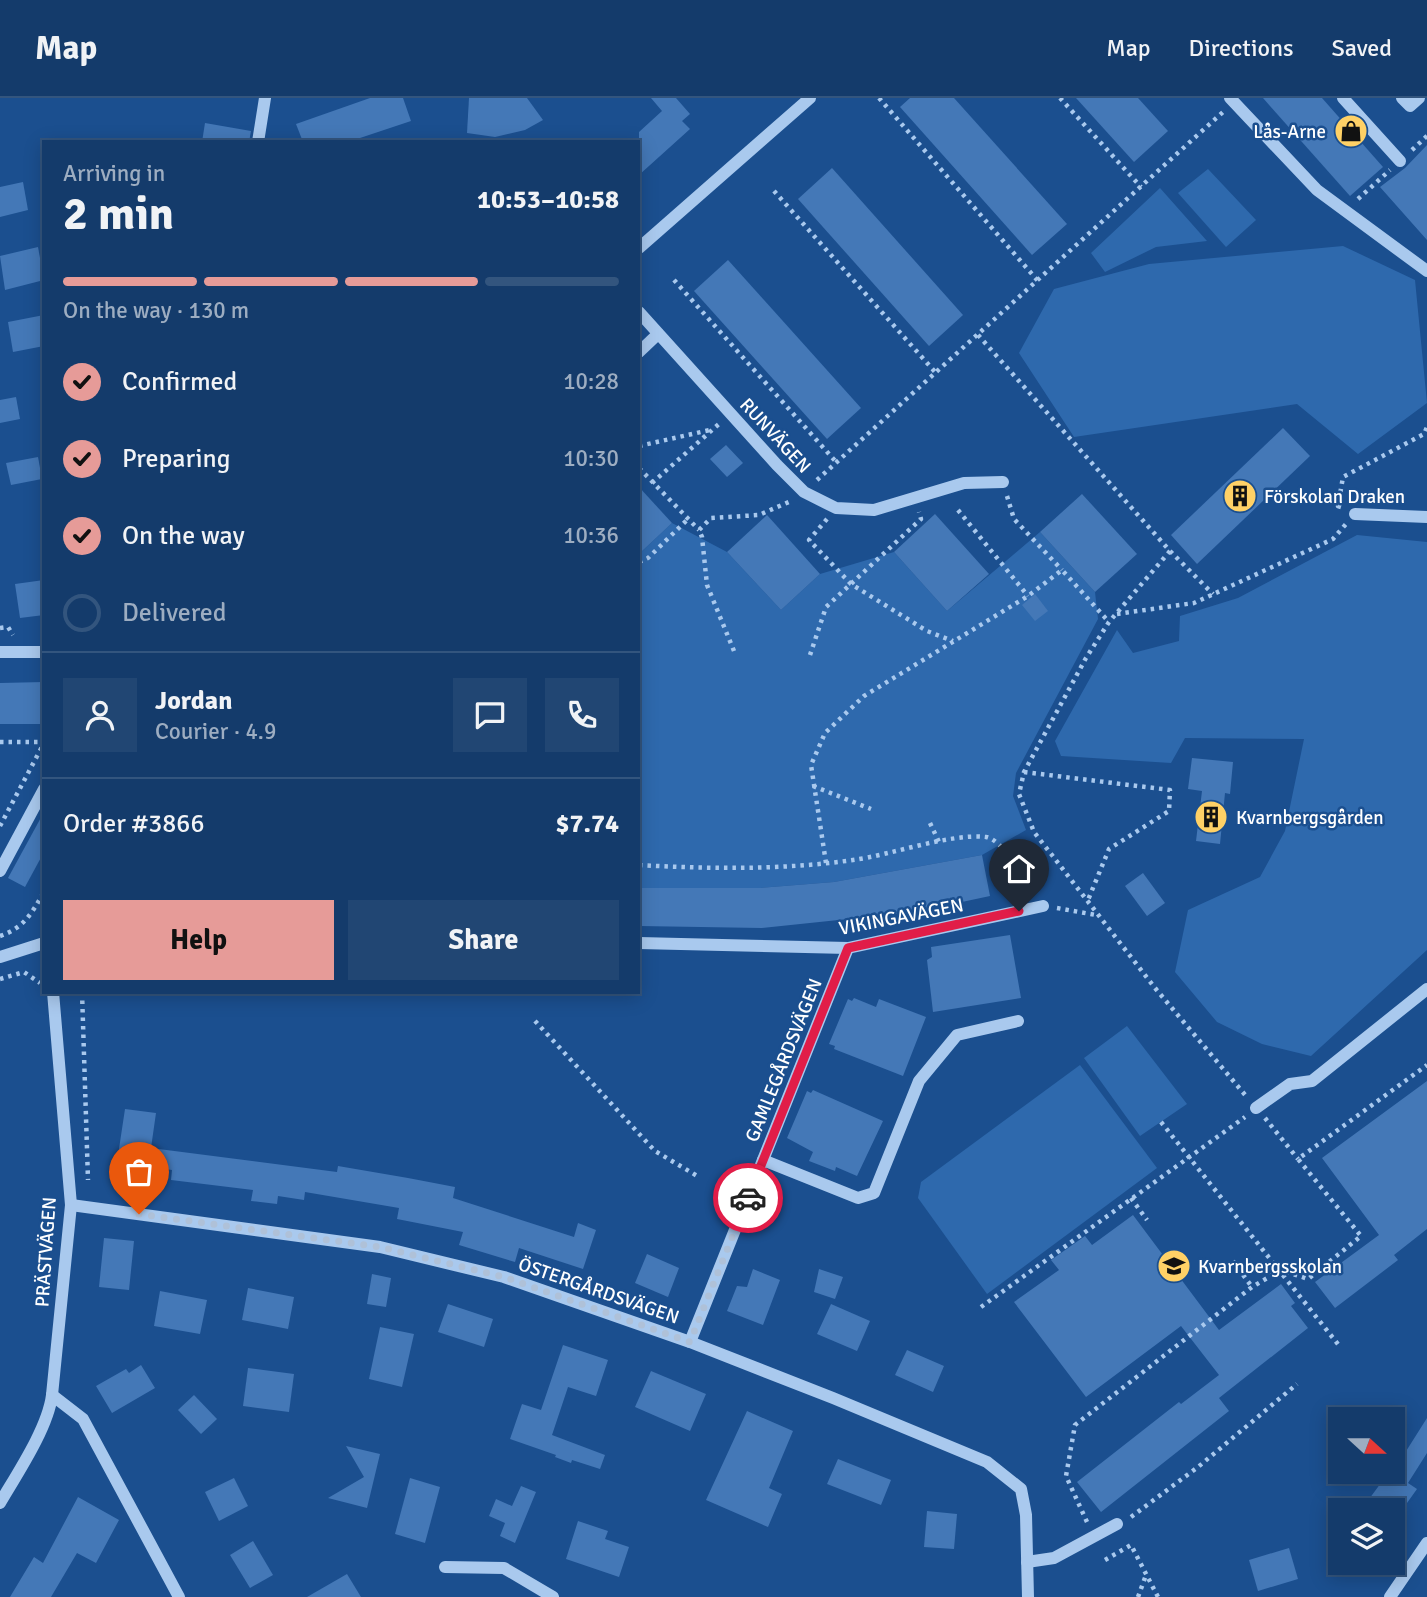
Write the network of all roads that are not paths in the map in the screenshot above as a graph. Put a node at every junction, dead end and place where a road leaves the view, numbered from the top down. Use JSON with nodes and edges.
{"nodes":[{"id":1,"x":265,"y":98,"type":"edge"},
{"id":2,"x":810,"y":98,"type":"edge"},
{"id":3,"x":1343,"y":98,"type":"edge"},
{"id":4,"x":1402,"y":98,"type":"edge"},
{"id":5,"x":1419,"y":98,"type":"edge"},
{"id":6,"x":1232,"y":100,"type":"edge"},
{"id":7,"x":258,"y":140,"type":"edge"},
{"id":8,"x":1399,"y":161,"type":"dead end"},
{"id":9,"x":640,"y":247,"type":"edge"},
{"id":10,"x":1427,"y":271,"type":"edge"},
{"id":11,"x":640,"y":313,"type":"edge"},
{"id":12,"x":658,"y":334,"type":"junction"},
{"id":13,"x":640,"y":351,"type":"edge"},
{"id":14,"x":1003,"y":482,"type":"road end"},
{"id":15,"x":1356,"y":514,"type":"road end"},
{"id":16,"x":1427,"y":517,"type":"edge"},
{"id":17,"x":0,"y":652,"type":"edge"},
{"id":18,"x":42,"y":652,"type":"edge"},
{"id":19,"x":42,"y":793,"type":"edge"},
{"id":20,"x":0,"y":871,"type":"edge"},
{"id":21,"x":1043,"y":906,"type":"road end"},
{"id":22,"x":640,"y":943,"type":"edge"},
{"id":23,"x":42,"y":944,"type":"edge"},
{"id":24,"x":848,"y":948,"type":"junction"},
{"id":25,"x":0,"y":957,"type":"edge"},
{"id":26,"x":1427,"y":989,"type":"edge"},
{"id":27,"x":53,"y":994,"type":"edge"},
{"id":28,"x":1018,"y":1021,"type":"dead end"},
{"id":29,"x":1256,"y":1108,"type":"road end"},
{"id":30,"x":763,"y":1160,"type":"junction"},
{"id":31,"x":71,"y":1205,"type":"junction"},
{"id":32,"x":690,"y":1342,"type":"junction"},
{"id":33,"x":52,"y":1395,"type":"junction"},
{"id":34,"x":0,"y":1503,"type":"edge"},
{"id":35,"x":1117,"y":1524,"type":"road end"},
{"id":36,"x":1427,"y":1543,"type":"edge"},
{"id":37,"x":1027,"y":1562,"type":"junction"},
{"id":38,"x":445,"y":1567,"type":"dead end"},
{"id":39,"x":179,"y":1597,"type":"edge"},
{"id":40,"x":553,"y":1597,"type":"edge"},
{"id":41,"x":1028,"y":1597,"type":"edge"},
{"id":42,"x":1390,"y":1597,"type":"edge"}],
"edges":[{"from":1,"to":7,"type":"street"},
{"from":2,"to":9,"type":"street"},
{"from":3,"to":8,"type":"street"},
{"from":4,"to":5,"type":"street"},
{"from":6,"to":10,"type":"street"},
{"from":11,"to":12,"type":"street","name":"RUNVÄGEN"},
{"from":12,"to":13,"type":"street"},
{"from":12,"to":14,"type":"street","name":"RUNVÄGEN"},
{"from":15,"to":16,"type":"street"},
{"from":17,"to":18,"type":"street"},
{"from":19,"to":20,"type":"street"},
{"from":21,"to":24,"type":"street","name":"VIKINGAVÄGEN"},
{"from":22,"to":24,"type":"street","name":"VIKINGAVÄGEN"},
{"from":23,"to":25,"type":"street"},
{"from":24,"to":30,"type":"street","name":"GAMLEGÅRDSVÄGEN"},
{"from":26,"to":29,"type":"street"},
{"from":27,"to":31,"type":"street","name":"PRÄSTVÄGEN"},
{"from":28,"to":30,"type":"street"},
{"from":30,"to":32,"type":"street","name":"GAMLEGÅRDSVÄGEN"},
{"from":31,"to":32,"type":"street","name":"ÖSTERGÅRDSVÄGEN"},
{"from":31,"to":33,"type":"street","name":"PRÄSTVÄGEN"},
{"from":32,"to":37,"type":"street","name":"ÖSTERGÅRDSVÄGEN"},
{"from":33,"to":34,"type":"street","name":"PRÄSTVÄGEN"},
{"from":33,"to":39,"type":"street"},
{"from":35,"to":37,"type":"street"},
{"from":36,"to":42,"type":"street"},
{"from":37,"to":41,"type":"street","name":"ÖSTERGÅRDSVÄGEN"},
{"from":38,"to":40,"type":"street"}]}
